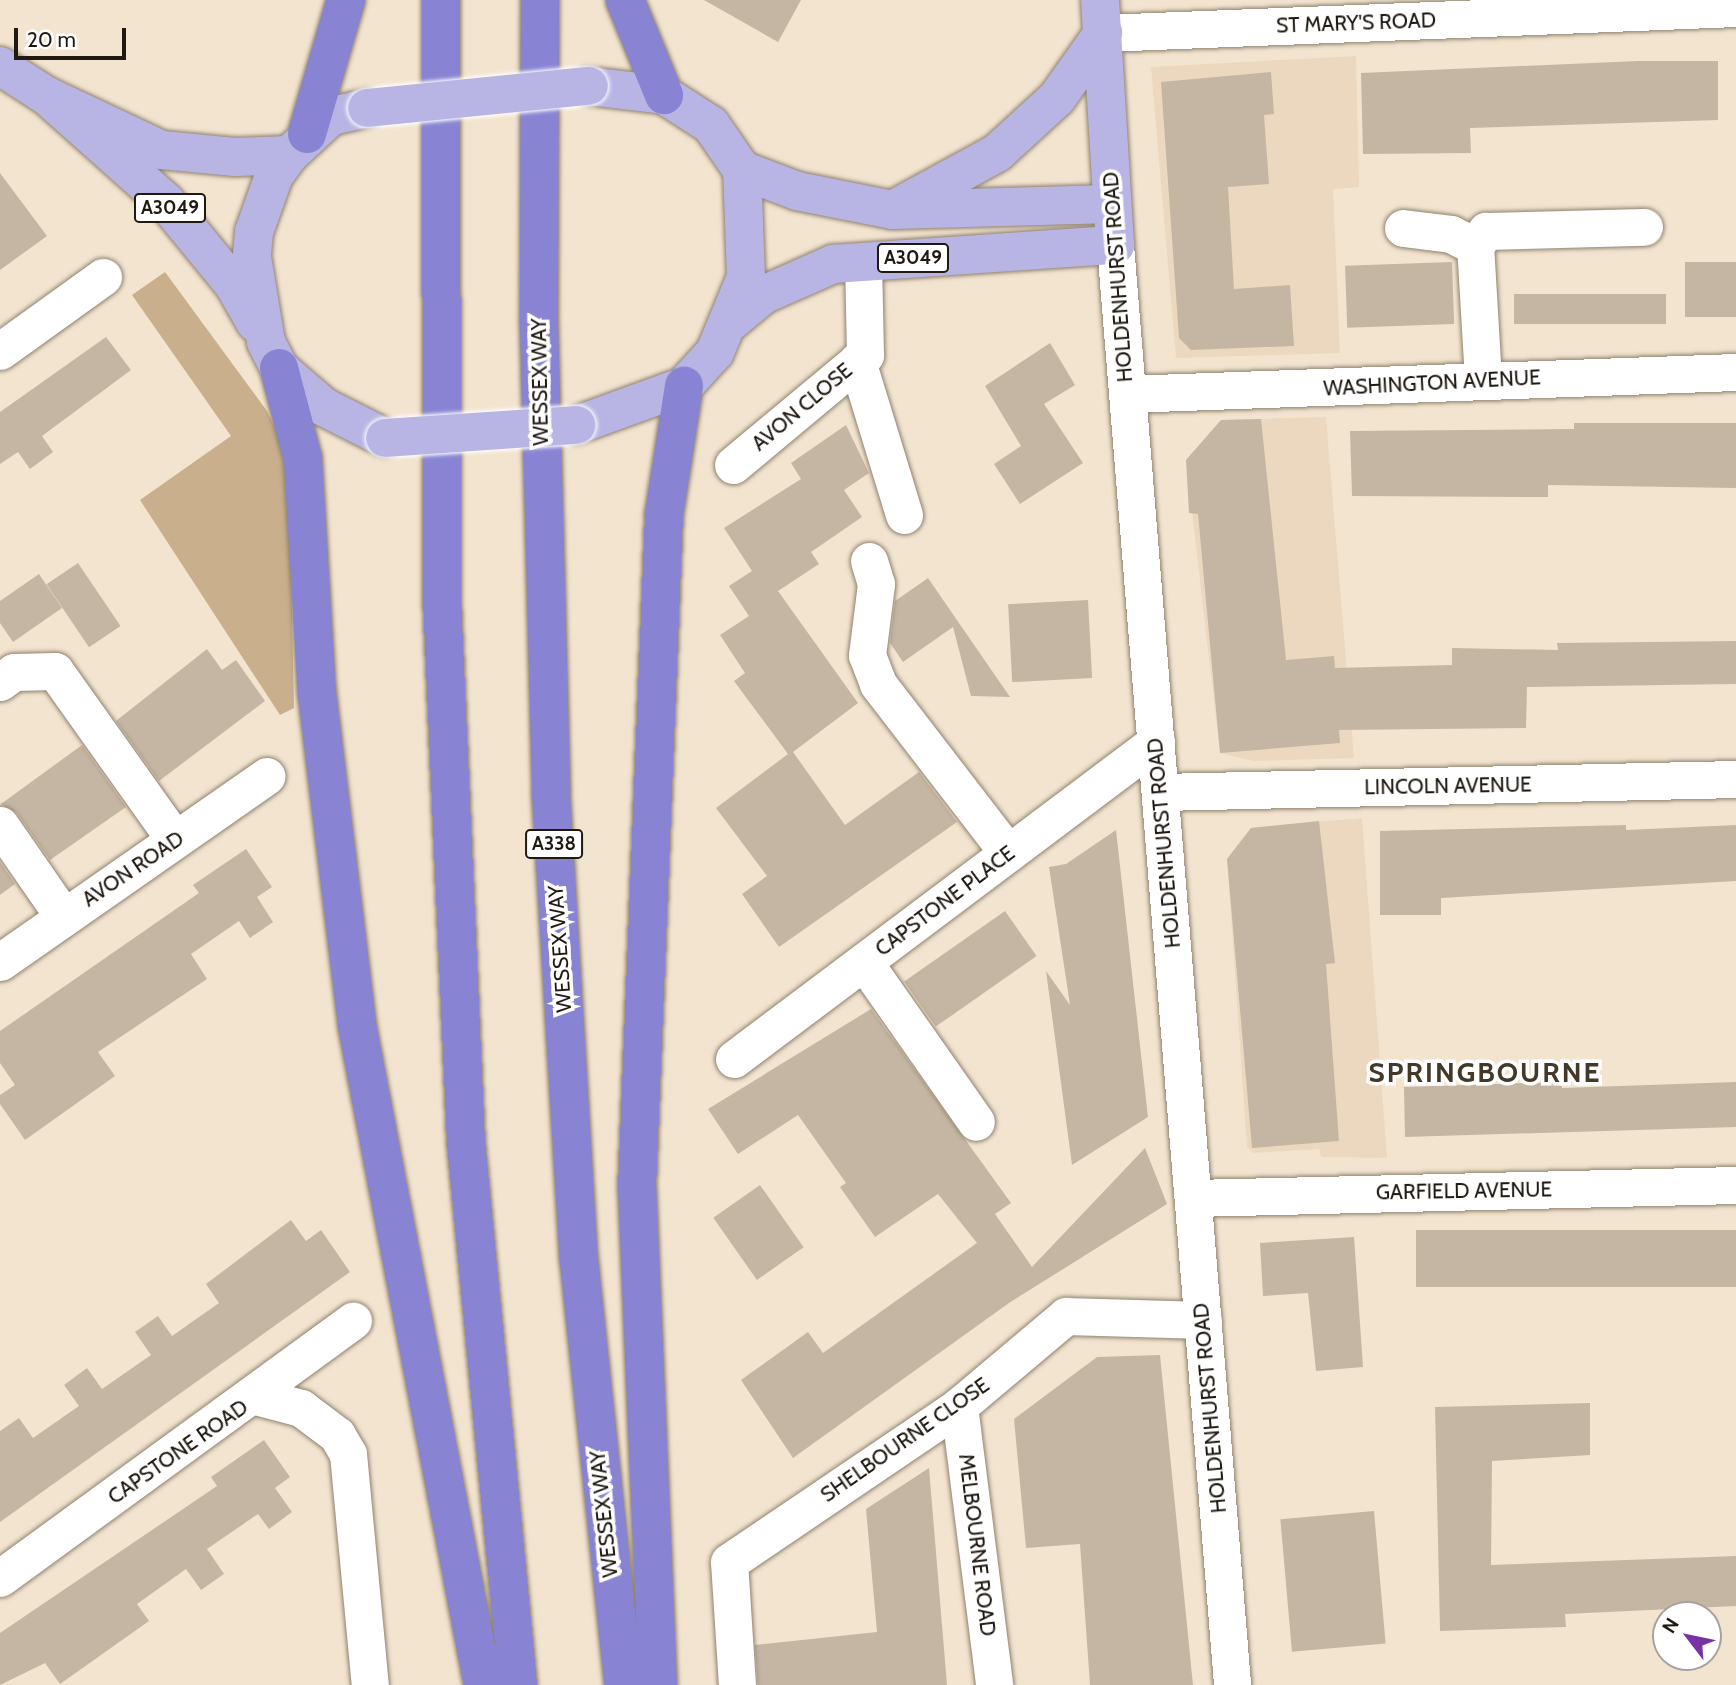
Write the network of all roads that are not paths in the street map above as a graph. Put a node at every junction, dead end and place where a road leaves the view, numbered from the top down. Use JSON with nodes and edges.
{"nodes":[{"id":1,"x":346,"y":0,"type":"edge"},
{"id":2,"x":441,"y":0,"type":"edge"},
{"id":3,"x":540,"y":0,"type":"edge"},
{"id":4,"x":625,"y":0,"type":"edge"},
{"id":5,"x":1736,"y":8,"type":"edge"},
{"id":6,"x":1101,"y":16,"type":"edge"},
{"id":7,"x":0,"y":66,"type":"edge"},
{"id":8,"x":47,"y":96,"type":"junction"},
{"id":9,"x":664,"y":96,"type":"junction"},
{"id":10,"x":298,"y":144,"type":"junction"},
{"id":11,"x":742,"y":170,"type":"junction"},
{"id":12,"x":1112,"y":205,"type":"junction"},
{"id":13,"x":893,"y":210,"type":"junction"},
{"id":14,"x":1644,"y":227,"type":"dead end"},
{"id":15,"x":1403,"y":228,"type":"dead end"},
{"id":16,"x":1115,"y":245,"type":"junction"},
{"id":17,"x":1475,"y":246,"type":"junction"},
{"id":18,"x":863,"y":262,"type":"junction"},
{"id":19,"x":103,"y":277,"type":"dead end"},
{"id":20,"x":728,"y":324,"type":"junction"},
{"id":21,"x":0,"y":351,"type":"edge"},
{"id":22,"x":272,"y":355,"type":"junction"},
{"id":23,"x":857,"y":361,"type":"junction"},
{"id":24,"x":1736,"y":372,"type":"edge"},
{"id":25,"x":1483,"y":379,"type":"junction"},
{"id":26,"x":684,"y":386,"type":"junction"},
{"id":27,"x":1127,"y":394,"type":"junction"},
{"id":28,"x":733,"y":465,"type":"dead end"},
{"id":29,"x":904,"y":515,"type":"dead end"},
{"id":30,"x":869,"y":561,"type":"dead end"},
{"id":31,"x":0,"y":682,"type":"edge"},
{"id":32,"x":1156,"y":742,"type":"junction"},
{"id":33,"x":267,"y":776,"type":"dead end"},
{"id":34,"x":1736,"y":779,"type":"edge"},
{"id":35,"x":1160,"y":792,"type":"junction"},
{"id":36,"x":0,"y":825,"type":"edge"},
{"id":37,"x":175,"y":840,"type":"junction"},
{"id":38,"x":1008,"y":853,"type":"junction"},
{"id":39,"x":64,"y":916,"type":"junction"},
{"id":40,"x":0,"y":962,"type":"edge"},
{"id":41,"x":864,"y":962,"type":"junction"},
{"id":42,"x":734,"y":1059,"type":"dead end"},
{"id":43,"x":976,"y":1122,"type":"dead end"},
{"id":44,"x":1736,"y":1185,"type":"edge"},
{"id":45,"x":1192,"y":1198,"type":"junction"},
{"id":46,"x":1203,"y":1320,"type":"junction"},
{"id":47,"x":354,"y":1321,"type":"dead end"},
{"id":48,"x":257,"y":1396,"type":"junction"},
{"id":49,"x":959,"y":1406,"type":"junction"},
{"id":50,"x":0,"y":1578,"type":"edge"},
{"id":51,"x":370,"y":1685,"type":"edge"},
{"id":52,"x":483,"y":1685,"type":"edge"},
{"id":53,"x":518,"y":1685,"type":"edge"},
{"id":54,"x":624,"y":1685,"type":"edge"},
{"id":55,"x":658,"y":1685,"type":"edge"},
{"id":56,"x":737,"y":1685,"type":"edge"},
{"id":57,"x":994,"y":1685,"type":"edge"},
{"id":58,"x":1232,"y":1685,"type":"edge"}],
"edges":[{"from":1,"to":10,"type":"highway"},
{"from":2,"to":53,"type":"highway"},
{"from":3,"to":54,"type":"highway","name":"WESSEX WAY","number":"A338"},
{"from":4,"to":9,"type":"highway"},
{"from":5,"to":6,"type":"street","name":"ST MARY'S ROAD"},
{"from":6,"to":12,"type":"main road","name":"HOLDENHURST ROAD"},
{"from":6,"to":13,"type":"main road"},
{"from":7,"to":8,"type":"main road","number":"A3049"},
{"from":8,"to":10,"type":"main road","number":"A3049"},
{"from":8,"to":22,"type":"main road","number":"A3049"},
{"from":9,"to":10,"type":"main road","bridge":true},
{"from":9,"to":11,"type":"main road"},
{"from":10,"to":22,"type":"main road"},
{"from":11,"to":13,"type":"main road"},
{"from":11,"to":20,"type":"main road","number":"A3049"},
{"from":12,"to":13,"type":"main road"},
{"from":12,"to":16,"type":"main road","name":"HOLDENHURST ROAD"},
{"from":14,"to":17,"type":"street"},
{"from":15,"to":17,"type":"street"},
{"from":16,"to":18,"type":"main road","number":"A3049"},
{"from":16,"to":27,"type":"street","name":"HOLDENHURST ROAD"},
{"from":17,"to":25,"type":"street"},
{"from":18,"to":20,"type":"main road","number":"A3049"},
{"from":18,"to":23,"type":"street","name":"AVON CLOSE"},
{"from":19,"to":21,"type":"street"},
{"from":20,"to":26,"type":"main road","number":"A3049"},
{"from":22,"to":26,"type":"main road","number":"A3049","bridge":true},
{"from":22,"to":52,"type":"highway"},
{"from":23,"to":28,"type":"street","name":"AVON CLOSE"},
{"from":23,"to":29,"type":"street"},
{"from":24,"to":25,"type":"street","name":"WASHINGTON AVENUE"},
{"from":25,"to":27,"type":"street","name":"WASHINGTON AVENUE"},
{"from":26,"to":55,"type":"highway"},
{"from":27,"to":32,"type":"street","name":"HOLDENHURST ROAD"},
{"from":30,"to":38,"type":"street"},
{"from":31,"to":37,"type":"street"},
{"from":32,"to":35,"type":"street","name":"HOLDENHURST ROAD"},
{"from":32,"to":38,"type":"street","name":"CAPSTONE PLACE"},
{"from":33,"to":37,"type":"street","name":"AVON ROAD"},
{"from":34,"to":35,"type":"street","name":"LINCOLN AVENUE"},
{"from":35,"to":45,"type":"street","name":"HOLDENHURST ROAD"},
{"from":36,"to":39,"type":"street"},
{"from":37,"to":39,"type":"street","name":"AVON ROAD"},
{"from":38,"to":41,"type":"street","name":"CAPSTONE PLACE"},
{"from":39,"to":40,"type":"street","name":"AVON ROAD"},
{"from":41,"to":42,"type":"street","name":"CAPSTONE PLACE"},
{"from":41,"to":43,"type":"street"},
{"from":44,"to":45,"type":"street","name":"GARFIELD AVENUE"},
{"from":45,"to":46,"type":"street","name":"HOLDENHURST ROAD"},
{"from":46,"to":49,"type":"street","name":"SHELBOURNE CLOSE"},
{"from":46,"to":58,"type":"street","name":"HOLDENHURST ROAD"},
{"from":47,"to":48,"type":"street","name":"CAPSTONE ROAD"},
{"from":48,"to":50,"type":"street","name":"CAPSTONE ROAD"},
{"from":48,"to":51,"type":"street"},
{"from":49,"to":56,"type":"street","name":"SHELBOURNE CLOSE"},
{"from":49,"to":57,"type":"street","name":"MELBOURNE ROAD"}]}
